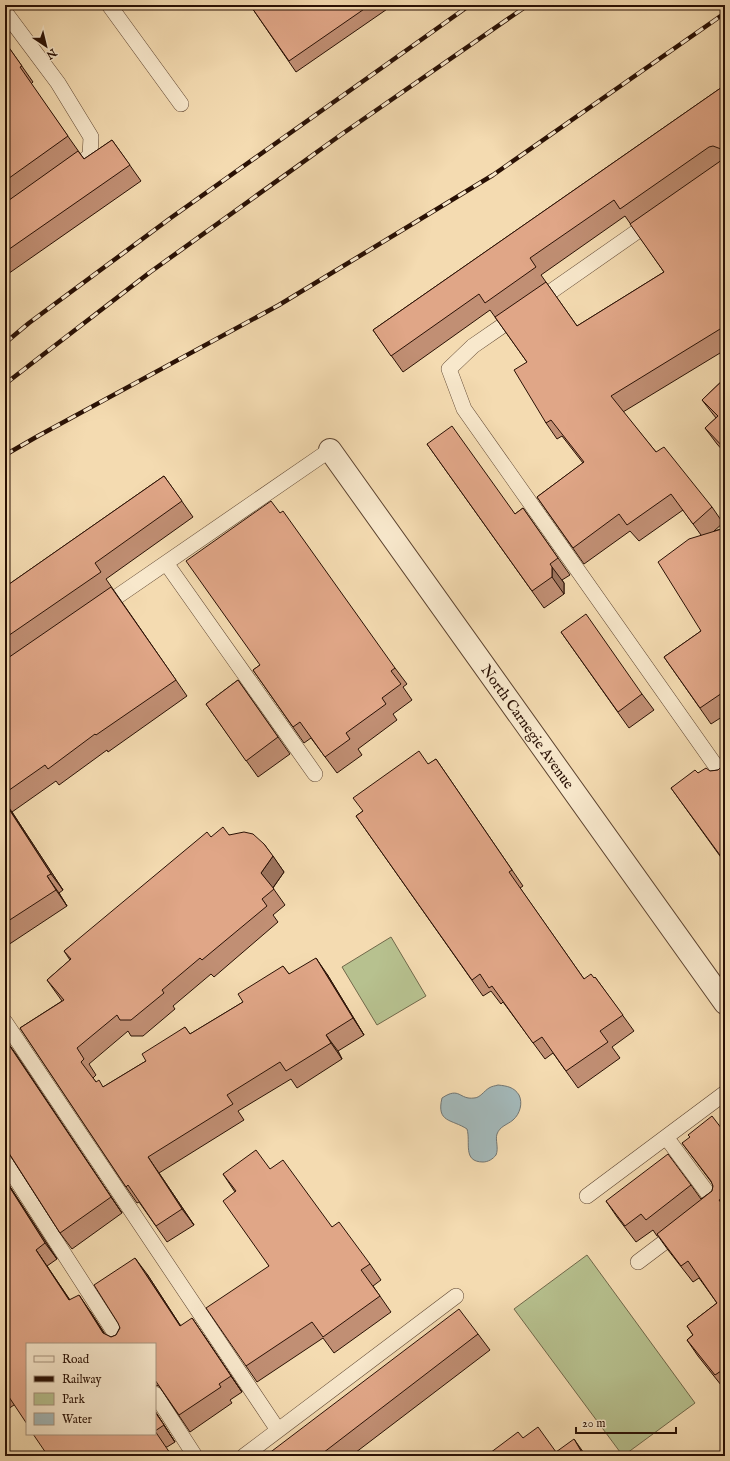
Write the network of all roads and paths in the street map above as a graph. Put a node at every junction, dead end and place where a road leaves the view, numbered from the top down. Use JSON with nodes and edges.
{"nodes":[{"id":1,"x":109,"y":5,"type":"edge"},
{"id":2,"x":5,"y":12,"type":"edge"},
{"id":3,"x":181,"y":104,"type":"dead end"},
{"id":4,"x":66,"y":173,"type":"edge"},
{"id":5,"x":661,"y":216,"type":"edge"},
{"id":6,"x":330,"y":450,"type":"joint"},
{"id":7,"x":166,"y":563,"type":"junction"},
{"id":8,"x":88,"y":616,"type":"edge"},
{"id":9,"x":315,"y":774,"type":"edge"},
{"id":10,"x":725,"y":779,"type":"edge"},
{"id":11,"x":725,"y":1003,"type":"edge"},
{"id":12,"x":5,"y":1022,"type":"edge"},
{"id":13,"x":725,"y":1093,"type":"edge"},
{"id":14,"x":666,"y":1136,"type":"junction"},
{"id":15,"x":5,"y":1162,"type":"edge"},
{"id":16,"x":587,"y":1196,"type":"dead end"},
{"id":17,"x":638,"y":1262,"type":"dead end"},
{"id":18,"x":456,"y":1296,"type":"dead end"},
{"id":19,"x":121,"y":1343,"type":"edge"},
{"id":20,"x":156,"y":1396,"type":"edge"},
{"id":21,"x":278,"y":1430,"type":"junction"},
{"id":22,"x":195,"y":1456,"type":"edge"},
{"id":23,"x":244,"y":1456,"type":"edge"}],
"edges":[{"from":1,"to":3,"type":"lane"},
{"from":2,"to":4,"type":"lane"},
{"from":5,"to":10,"type":"lane"},
{"from":6,"to":7,"type":"lane"},
{"from":6,"to":11,"type":"street","name":"North Carnegie Avenue"},
{"from":7,"to":8,"type":"lane"},
{"from":7,"to":9,"type":"lane"},
{"from":12,"to":21,"type":"lane"},
{"from":13,"to":14,"type":"lane"},
{"from":14,"to":16,"type":"lane"},
{"from":14,"to":17,"type":"lane"},
{"from":15,"to":19,"type":"lane"},
{"from":18,"to":21,"type":"lane"},
{"from":20,"to":22,"type":"lane"},
{"from":21,"to":23,"type":"lane"}]}
